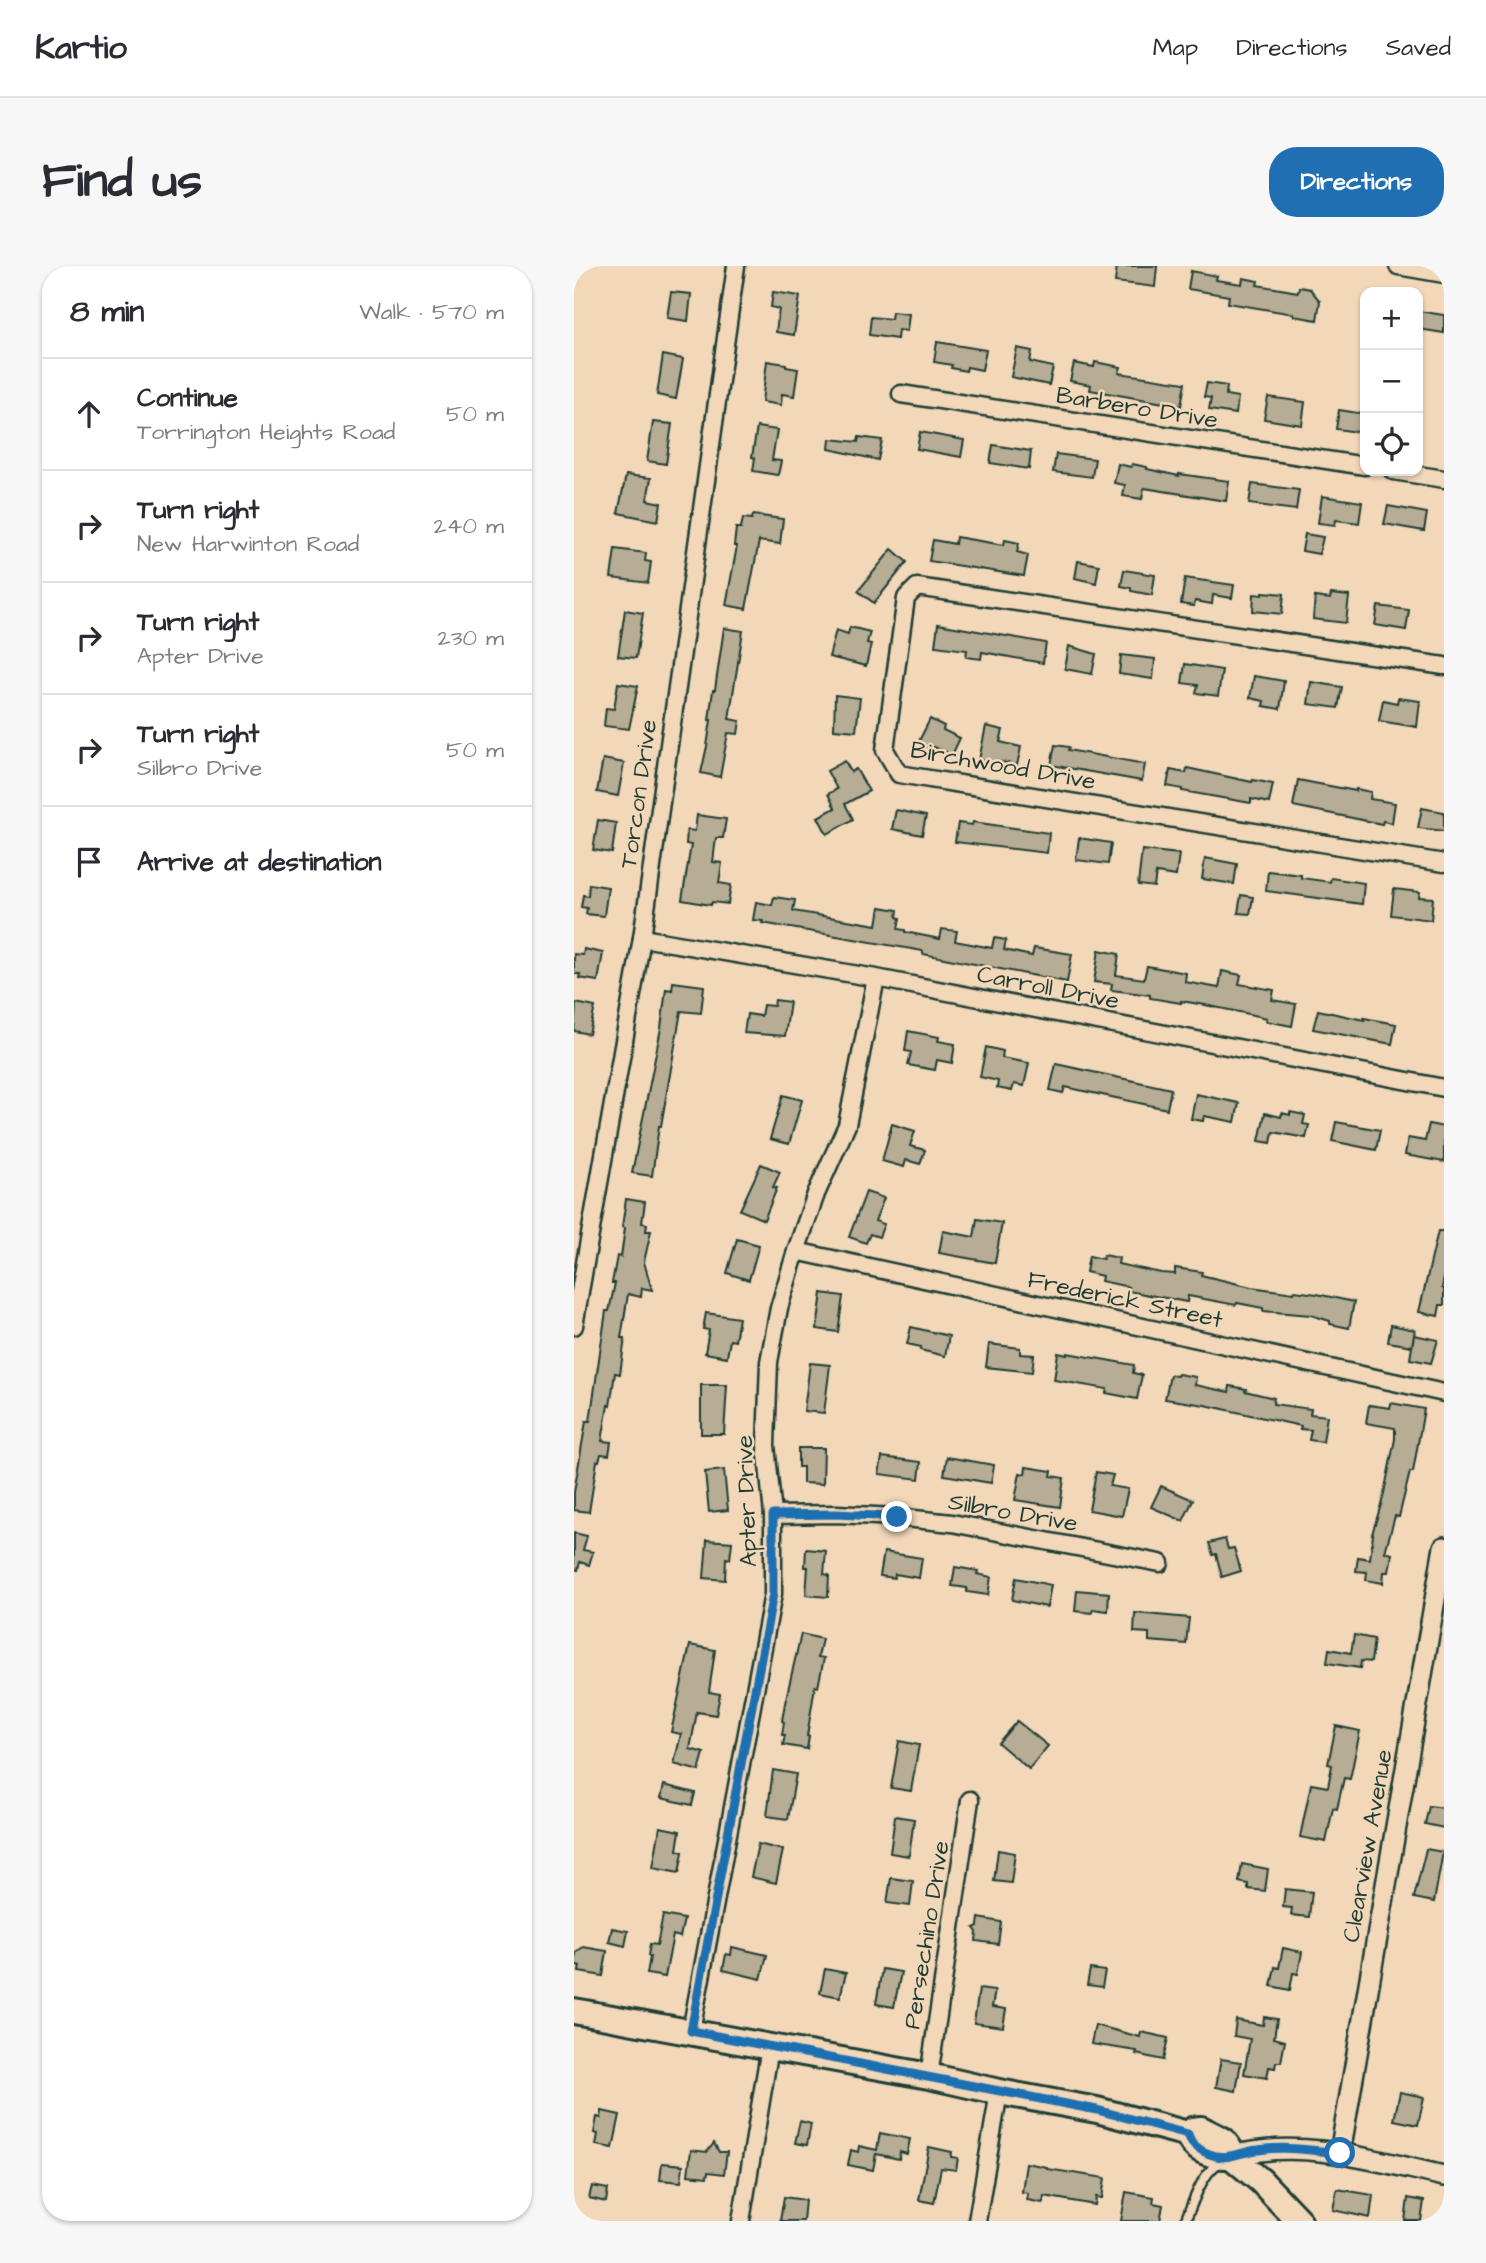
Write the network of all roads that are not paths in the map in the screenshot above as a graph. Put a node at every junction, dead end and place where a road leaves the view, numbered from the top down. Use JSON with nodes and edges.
{"nodes":[{"id":1,"x":736,"y":266,"type":"edge"},
{"id":2,"x":1398,"y":266,"type":"edge"},
{"id":3,"x":1444,"y":274,"type":"edge"},
{"id":4,"x":901,"y":394,"type":"dead end"},
{"id":5,"x":1360,"y":465,"type":"edge"},
{"id":6,"x":1423,"y":476,"type":"edge"},
{"id":7,"x":1444,"y":479,"type":"edge"},
{"id":8,"x":1444,"y":666,"type":"edge"},
{"id":9,"x":1444,"y":863,"type":"edge"},
{"id":10,"x":642,"y":938,"type":"junction"},
{"id":11,"x":876,"y":978,"type":"junction"},
{"id":12,"x":1444,"y":1088,"type":"edge"},
{"id":13,"x":796,"y":1251,"type":"junction"},
{"id":14,"x":574,"y":1326,"type":"edge"},
{"id":15,"x":1444,"y":1392,"type":"edge"},
{"id":16,"x":773,"y":1515,"type":"junction"},
{"id":17,"x":1444,"y":1547,"type":"edge"},
{"id":18,"x":1160,"y":1563,"type":"dead end"},
{"id":19,"x":970,"y":1800,"type":"dead end"},
{"id":20,"x":574,"y":2011,"type":"edge"},
{"id":21,"x":691,"y":2031,"type":"junction"},
{"id":22,"x":770,"y":2047,"type":"junction"},
{"id":23,"x":929,"y":2076,"type":"junction"},
{"id":24,"x":999,"y":2092,"type":"junction"},
{"id":25,"x":1340,"y":2153,"type":"junction"},
{"id":26,"x":1231,"y":2156,"type":"junction"},
{"id":27,"x":1444,"y":2176,"type":"edge"},
{"id":28,"x":741,"y":2221,"type":"edge"},
{"id":29,"x":977,"y":2221,"type":"edge"},
{"id":30,"x":1185,"y":2221,"type":"edge"},
{"id":31,"x":1299,"y":2221,"type":"edge"}],
"edges":[{"from":1,"to":10,"type":"street","name":"Torcon Drive"},
{"from":2,"to":3,"type":"street"},
{"from":4,"to":5,"type":"street","name":"Barbero Drive"},
{"from":6,"to":7,"type":"street"},
{"from":8,"to":9,"type":"street","name":"Birchwood Drive"},
{"from":10,"to":11,"type":"street","name":"Carroll Drive"},
{"from":10,"to":14,"type":"street","name":"Torcon Drive"},
{"from":11,"to":12,"type":"street","name":"Carroll Drive"},
{"from":11,"to":13,"type":"street","name":"Apter Drive"},
{"from":13,"to":15,"type":"street","name":"Frederick Street"},
{"from":13,"to":16,"type":"street","name":"Apter Drive"},
{"from":16,"to":18,"type":"street","name":"Silbro Drive"},
{"from":16,"to":21,"type":"street","name":"Apter Drive"},
{"from":17,"to":25,"type":"street","name":"Clearview Avenue"},
{"from":19,"to":23,"type":"street","name":"Persechino Drive"},
{"from":20,"to":21,"type":"main road"},
{"from":21,"to":22,"type":"main road"},
{"from":22,"to":23,"type":"main road"},
{"from":22,"to":28,"type":"street"},
{"from":23,"to":24,"type":"main road"},
{"from":24,"to":26,"type":"main road"},
{"from":24,"to":29,"type":"street"},
{"from":25,"to":26,"type":"street"},
{"from":25,"to":27,"type":"street"},
{"from":26,"to":30,"type":"lane"},
{"from":26,"to":31,"type":"main road"}]}
